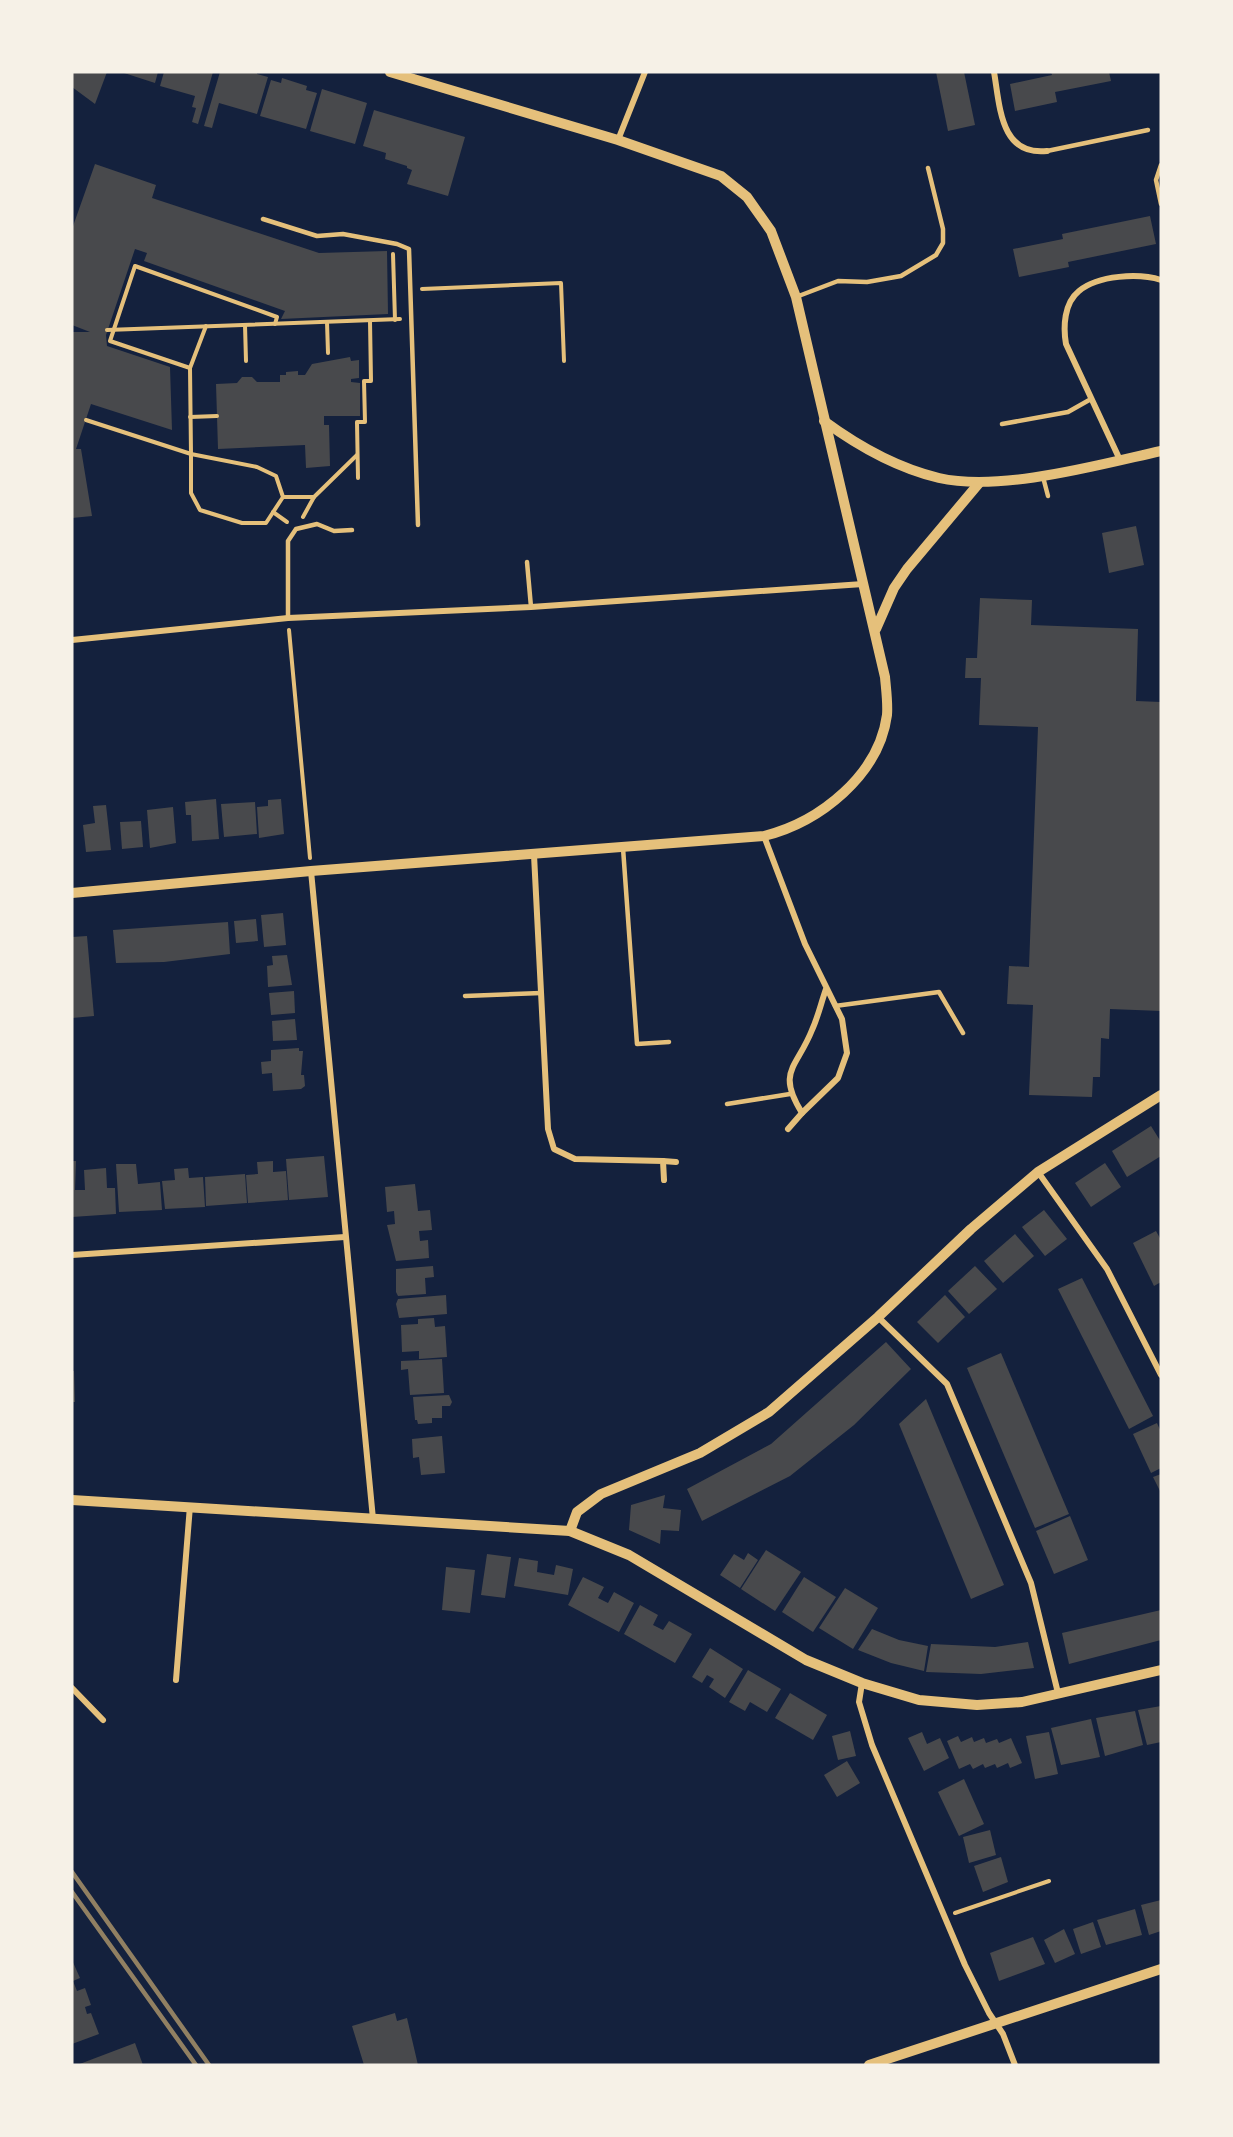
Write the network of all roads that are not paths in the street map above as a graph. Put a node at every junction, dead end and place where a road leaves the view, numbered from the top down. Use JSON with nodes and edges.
{"nodes":[{"id":1,"x":390,"y":72,"type":"edge"},
{"id":2,"x":645,"y":72,"type":"edge"},
{"id":3,"x":994,"y":72,"type":"edge"},
{"id":4,"x":1148,"y":130,"type":"dead end"},
{"id":5,"x":618,"y":140,"type":"junction"},
{"id":6,"x":1047,"y":152,"type":"joint"},
{"id":7,"x":1161,"y":165,"type":"edge"},
{"id":8,"x":928,"y":168,"type":"dead end"},
{"id":9,"x":1161,"y":204,"type":"edge"},
{"id":10,"x":263,"y":219,"type":"dead end"},
{"id":11,"x":1161,"y":280,"type":"edge"},
{"id":12,"x":796,"y":297,"type":"junction"},
{"id":13,"x":1091,"y":399,"type":"junction"},
{"id":14,"x":824,"y":421,"type":"junction"},
{"id":15,"x":1002,"y":424,"type":"dead end"},
{"id":16,"x":1161,"y":451,"type":"edge"},
{"id":17,"x":1120,"y":460,"type":"junction"},
{"id":18,"x":1042,"y":475,"type":"junction"},
{"id":19,"x":980,"y":482,"type":"junction"},
{"id":20,"x":1048,"y":496,"type":"dead end"},
{"id":21,"x":418,"y":525,"type":"dead end"},
{"id":22,"x":352,"y":530,"type":"dead end"},
{"id":23,"x":527,"y":562,"type":"dead end"},
{"id":24,"x":864,"y":584,"type":"junction"},
{"id":25,"x":531,"y":608,"type":"junction"},
{"id":26,"x":288,"y":618,"type":"junction"},
{"id":27,"x":876,"y":629,"type":"junction"},
{"id":28,"x":72,"y":640,"type":"edge"},
{"id":29,"x":764,"y":836,"type":"junction"},
{"id":30,"x":623,"y":847,"type":"junction"},
{"id":31,"x":534,"y":855,"type":"junction"},
{"id":32,"x":312,"y":871,"type":"junction"},
{"id":33,"x":72,"y":893,"type":"edge"},
{"id":34,"x":826,"y":989,"type":"junction"},
{"id":35,"x":541,"y":993,"type":"junction"},
{"id":36,"x":465,"y":996,"type":"dead end"},
{"id":37,"x":835,"y":1006,"type":"junction"},
{"id":38,"x":963,"y":1033,"type":"dead end"},
{"id":39,"x":669,"y":1042,"type":"dead end"},
{"id":40,"x":790,"y":1094,"type":"junction"},
{"id":41,"x":1161,"y":1095,"type":"edge"},
{"id":42,"x":728,"y":1104,"type":"dead end"},
{"id":43,"x":802,"y":1113,"type":"junction"},
{"id":44,"x":788,"y":1129,"type":"dead end"},
{"id":45,"x":663,"y":1161,"type":"junction"},
{"id":46,"x":676,"y":1162,"type":"dead end"},
{"id":47,"x":1038,"y":1172,"type":"junction"},
{"id":48,"x":664,"y":1180,"type":"dead end"},
{"id":49,"x":345,"y":1237,"type":"junction"},
{"id":50,"x":72,"y":1255,"type":"edge"},
{"id":51,"x":878,"y":1317,"type":"junction"},
{"id":52,"x":1161,"y":1375,"type":"edge"},
{"id":53,"x":72,"y":1500,"type":"edge"},
{"id":54,"x":190,"y":1506,"type":"junction"},
{"id":55,"x":374,"y":1519,"type":"junction"},
{"id":56,"x":570,"y":1531,"type":"junction"},
{"id":57,"x":1161,"y":1670,"type":"edge"},
{"id":58,"x":176,"y":1680,"type":"dead end"},
{"id":59,"x":862,"y":1683,"type":"junction"},
{"id":60,"x":72,"y":1688,"type":"edge"},
{"id":61,"x":1058,"y":1693,"type":"junction"},
{"id":62,"x":103,"y":1719,"type":"dead end"},
{"id":63,"x":1161,"y":1969,"type":"edge"},
{"id":64,"x":995,"y":2023,"type":"junction"},
{"id":65,"x":869,"y":2065,"type":"edge"},
{"id":66,"x":1015,"y":2065,"type":"edge"}],
"edges":[{"from":1,"to":5,"type":"street"},
{"from":2,"to":5,"type":"street"},
{"from":3,"to":6,"type":"street"},
{"from":4,"to":6,"type":"lane"},
{"from":5,"to":12,"type":"street"},
{"from":7,"to":9,"type":"lane"},
{"from":8,"to":12,"type":"lane"},
{"from":10,"to":21,"type":"lane"},
{"from":11,"to":13,"type":"street"},
{"from":12,"to":14,"type":"street"},
{"from":13,"to":15,"type":"lane"},
{"from":13,"to":17,"type":"street"},
{"from":14,"to":19,"type":"street"},
{"from":14,"to":24,"type":"street"},
{"from":16,"to":17,"type":"street"},
{"from":17,"to":18,"type":"street"},
{"from":18,"to":19,"type":"street"},
{"from":18,"to":20,"type":"lane"},
{"from":19,"to":27,"type":"street"},
{"from":22,"to":26,"type":"lane"},
{"from":23,"to":25,"type":"lane"},
{"from":24,"to":25,"type":"street"},
{"from":24,"to":27,"type":"street"},
{"from":25,"to":26,"type":"street"},
{"from":26,"to":28,"type":"street"},
{"from":27,"to":29,"type":"street"},
{"from":29,"to":30,"type":"street"},
{"from":29,"to":34,"type":"street"},
{"from":30,"to":31,"type":"street"},
{"from":30,"to":39,"type":"lane"},
{"from":31,"to":32,"type":"street"},
{"from":31,"to":35,"type":"street"},
{"from":32,"to":33,"type":"street"},
{"from":32,"to":49,"type":"street"},
{"from":34,"to":37,"type":"street"},
{"from":34,"to":40,"type":"street"},
{"from":35,"to":36,"type":"lane"},
{"from":35,"to":45,"type":"street"},
{"from":37,"to":38,"type":"lane"},
{"from":37,"to":43,"type":"street"},
{"from":40,"to":42,"type":"lane"},
{"from":40,"to":43,"type":"street"},
{"from":41,"to":47,"type":"street"},
{"from":43,"to":44,"type":"street"},
{"from":45,"to":46,"type":"street"},
{"from":45,"to":48,"type":"street"},
{"from":47,"to":51,"type":"street"},
{"from":47,"to":52,"type":"street"},
{"from":49,"to":50,"type":"street"},
{"from":49,"to":55,"type":"street"},
{"from":51,"to":56,"type":"street"},
{"from":51,"to":61,"type":"street"},
{"from":53,"to":54,"type":"street"},
{"from":54,"to":55,"type":"street"},
{"from":54,"to":58,"type":"street"},
{"from":55,"to":56,"type":"street"},
{"from":56,"to":59,"type":"street"},
{"from":57,"to":61,"type":"street"},
{"from":59,"to":61,"type":"street"},
{"from":59,"to":64,"type":"street"},
{"from":60,"to":62,"type":"street"},
{"from":63,"to":64,"type":"street"},
{"from":64,"to":65,"type":"street"},
{"from":64,"to":66,"type":"street"}]}
